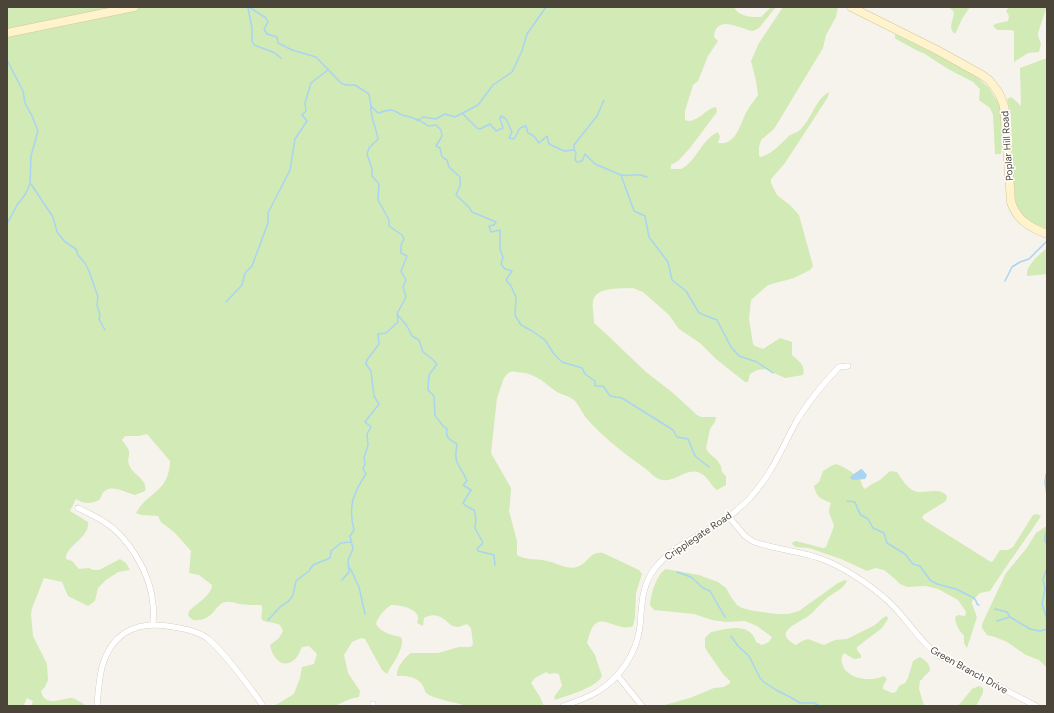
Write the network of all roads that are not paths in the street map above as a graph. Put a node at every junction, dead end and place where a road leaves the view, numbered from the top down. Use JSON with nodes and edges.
{"nodes":[{"id":1,"x":134,"y":7,"type":"edge"},
{"id":2,"x":851,"y":7,"type":"edge"},
{"id":3,"x":7,"y":33,"type":"edge"},
{"id":4,"x":1047,"y":234,"type":"edge"},
{"id":5,"x":848,"y":366,"type":"dead end"},
{"id":6,"x":78,"y":508,"type":"dead end"},
{"id":7,"x":729,"y":517,"type":"junction"},
{"id":8,"x":153,"y":624,"type":"junction"},
{"id":9,"x":616,"y":675,"type":"junction"},
{"id":10,"x":97,"y":706,"type":"edge"},
{"id":11,"x":263,"y":706,"type":"edge"},
{"id":12,"x":564,"y":706,"type":"edge"},
{"id":13,"x":642,"y":706,"type":"edge"},
{"id":14,"x":1036,"y":706,"type":"edge"}],
"edges":[{"from":1,"to":3,"type":"street"},
{"from":2,"to":4,"type":"street","name":"Poplar Hill Road"},
{"from":5,"to":7,"type":"street","name":"Cripplegate Road"},
{"from":6,"to":8,"type":"street"},
{"from":7,"to":9,"type":"street","name":"Cripplegate Road"},
{"from":7,"to":14,"type":"street","name":"Green Branch Drive"},
{"from":8,"to":10,"type":"street"},
{"from":8,"to":11,"type":"street"},
{"from":9,"to":12,"type":"street","name":"Cripplegate Road"},
{"from":9,"to":13,"type":"street"}]}
